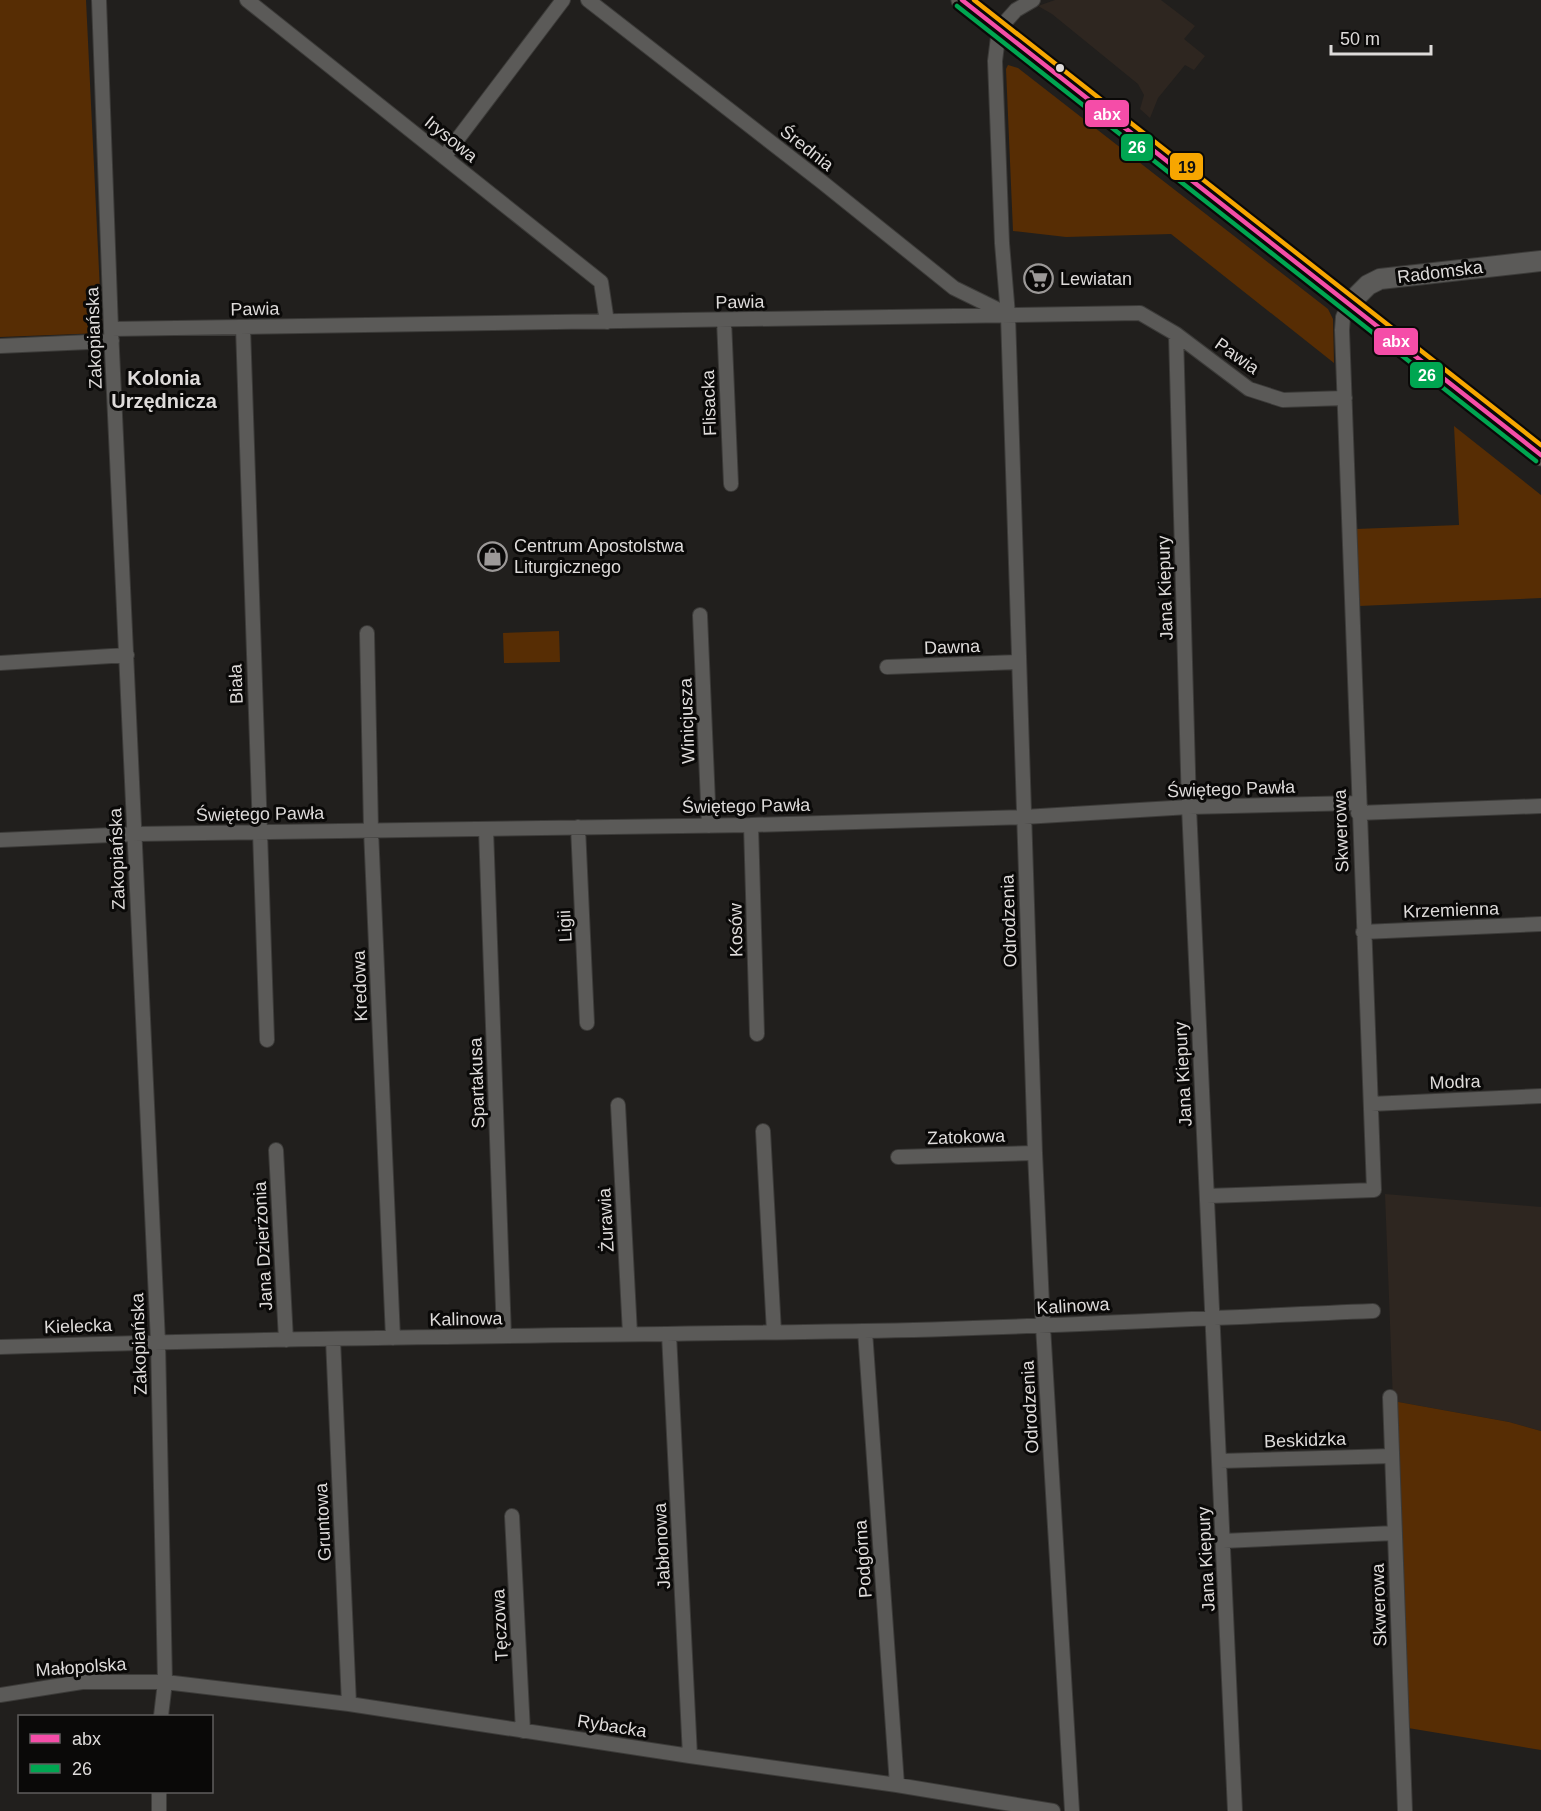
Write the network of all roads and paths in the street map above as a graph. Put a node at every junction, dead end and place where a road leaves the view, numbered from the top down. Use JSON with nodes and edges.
{"nodes":[{"id":1,"x":99,"y":0,"type":"edge"},
{"id":2,"x":248,"y":0,"type":"edge"},
{"id":3,"x":562,"y":0,"type":"edge"},
{"id":4,"x":588,"y":0,"type":"edge"},
{"id":5,"x":962,"y":0,"type":"edge"},
{"id":6,"x":1033,"y":0,"type":"edge"},
{"id":7,"x":999,"y":29,"type":"junction"},
{"id":8,"x":444,"y":156,"type":"junction"},
{"id":9,"x":1541,"y":261,"type":"edge"},
{"id":10,"x":1349,"y":304,"type":"junction"},
{"id":11,"x":1008,"y":315,"type":"junction"},
{"id":12,"x":724,"y":320,"type":"junction"},
{"id":13,"x":607,"y":322,"type":"junction"},
{"id":14,"x":243,"y":327,"type":"junction"},
{"id":15,"x":1176,"y":334,"type":"junction"},
{"id":16,"x":112,"y":335,"type":"junction"},
{"id":17,"x":0,"y":346,"type":"edge"},
{"id":18,"x":1345,"y":398,"type":"junction"},
{"id":19,"x":1541,"y":455,"type":"edge"},
{"id":20,"x":731,"y":484,"type":"dead end"},
{"id":21,"x":700,"y":615,"type":"dead end"},
{"id":22,"x":367,"y":633,"type":"dead end"},
{"id":23,"x":127,"y":655,"type":"junction"},
{"id":24,"x":1019,"y":662,"type":"junction"},
{"id":25,"x":0,"y":663,"type":"edge"},
{"id":26,"x":887,"y":667,"type":"dead end"},
{"id":27,"x":1541,"y":806,"type":"edge"},
{"id":28,"x":1189,"y":807,"type":"junction"},
{"id":29,"x":1358,"y":808,"type":"junction"},
{"id":30,"x":1024,"y":817,"type":"junction"},
{"id":31,"x":752,"y":825,"type":"junction"},
{"id":32,"x":709,"y":826,"type":"junction"},
{"id":33,"x":578,"y":827,"type":"junction"},
{"id":34,"x":486,"y":829,"type":"junction"},
{"id":35,"x":371,"y":830,"type":"junction"},
{"id":36,"x":259,"y":832,"type":"junction"},
{"id":37,"x":134,"y":834,"type":"junction"},
{"id":38,"x":0,"y":840,"type":"edge"},
{"id":39,"x":1541,"y":924,"type":"edge"},
{"id":40,"x":1363,"y":932,"type":"junction"},
{"id":41,"x":587,"y":1023,"type":"dead end"},
{"id":42,"x":757,"y":1034,"type":"dead end"},
{"id":43,"x":267,"y":1040,"type":"dead end"},
{"id":44,"x":1541,"y":1096,"type":"edge"},
{"id":45,"x":618,"y":1104,"type":"dead end"},
{"id":46,"x":1371,"y":1104,"type":"junction"},
{"id":47,"x":763,"y":1131,"type":"dead end"},
{"id":48,"x":276,"y":1150,"type":"dead end"},
{"id":49,"x":1035,"y":1153,"type":"junction"},
{"id":50,"x":898,"y":1157,"type":"dead end"},
{"id":51,"x":1206,"y":1197,"type":"junction"},
{"id":52,"x":1373,"y":1311,"type":"dead end"},
{"id":53,"x":1212,"y":1318,"type":"junction"},
{"id":54,"x":1043,"y":1326,"type":"junction"},
{"id":55,"x":865,"y":1331,"type":"junction"},
{"id":56,"x":774,"y":1332,"type":"junction"},
{"id":57,"x":630,"y":1334,"type":"junction"},
{"id":58,"x":669,"y":1334,"type":"junction"},
{"id":59,"x":504,"y":1336,"type":"junction"},
{"id":60,"x":393,"y":1338,"type":"junction"},
{"id":61,"x":333,"y":1339,"type":"junction"},
{"id":62,"x":286,"y":1340,"type":"junction"},
{"id":63,"x":158,"y":1342,"type":"junction"},
{"id":64,"x":0,"y":1347,"type":"edge"},
{"id":65,"x":1390,"y":1397,"type":"dead end"},
{"id":66,"x":1392,"y":1456,"type":"junction"},
{"id":67,"x":1220,"y":1461,"type":"junction"},
{"id":68,"x":512,"y":1516,"type":"dead end"},
{"id":69,"x":1395,"y":1533,"type":"junction"},
{"id":70,"x":1223,"y":1541,"type":"junction"},
{"id":71,"x":165,"y":1683,"type":"junction"},
{"id":72,"x":0,"y":1695,"type":"edge"},
{"id":73,"x":349,"y":1704,"type":"junction"},
{"id":74,"x":161,"y":1715,"type":"edge"},
{"id":75,"x":523,"y":1731,"type":"junction"},
{"id":76,"x":690,"y":1756,"type":"junction"},
{"id":77,"x":897,"y":1785,"type":"junction"},
{"id":78,"x":159,"y":1793,"type":"edge"},
{"id":79,"x":159,"y":1811,"type":"edge"},
{"id":80,"x":1053,"y":1811,"type":"edge"},
{"id":81,"x":1072,"y":1811,"type":"edge"},
{"id":82,"x":1235,"y":1811,"type":"edge"},
{"id":83,"x":1405,"y":1811,"type":"edge"}],
"edges":[{"from":1,"to":16,"type":"street","name":"Zakopiańska"},
{"from":2,"to":8,"type":"street","name":"Irysowa"},
{"from":3,"to":8,"type":"street"},
{"from":4,"to":11,"type":"street","name":"Średnia"},
{"from":5,"to":7,"type":"main road"},
{"from":6,"to":7,"type":"street"},
{"from":7,"to":10,"type":"main road"},
{"from":7,"to":11,"type":"street","name":"Odrodzenia"},
{"from":8,"to":13,"type":"street","name":"Irysowa"},
{"from":9,"to":10,"type":"street","name":"Radomska"},
{"from":10,"to":18,"type":"street","name":"Skwerowa"},
{"from":10,"to":19,"type":"main road"},
{"from":11,"to":12,"type":"street","name":"Pawia"},
{"from":11,"to":15,"type":"street","name":"Pawia"},
{"from":11,"to":24,"type":"street","name":"Odrodzenia"},
{"from":12,"to":13,"type":"street","name":"Pawia"},
{"from":12,"to":20,"type":"street","name":"Flisacka"},
{"from":13,"to":14,"type":"street","name":"Pawia"},
{"from":14,"to":16,"type":"street","name":"Pawia"},
{"from":14,"to":36,"type":"street","name":"Biała"},
{"from":15,"to":18,"type":"street","name":"Pawia"},
{"from":15,"to":28,"type":"street","name":"Jana Kiepury"},
{"from":16,"to":17,"type":"street","name":"Pawia"},
{"from":16,"to":23,"type":"street","name":"Zakopiańska"},
{"from":18,"to":29,"type":"street","name":"Skwerowa"},
{"from":21,"to":32,"type":"street","name":"Winicjusza"},
{"from":22,"to":35,"type":"street","name":"Kredowa"},
{"from":23,"to":25,"type":"street"},
{"from":23,"to":37,"type":"street","name":"Zakopiańska"},
{"from":24,"to":26,"type":"street","name":"Dawna"},
{"from":24,"to":30,"type":"street","name":"Odrodzenia"},
{"from":27,"to":29,"type":"street","name":"Świętego Pawła"},
{"from":28,"to":29,"type":"street","name":"Świętego Pawła"},
{"from":28,"to":30,"type":"street","name":"Świętego Pawła"},
{"from":28,"to":51,"type":"street","name":"Jana Kiepury"},
{"from":29,"to":40,"type":"street","name":"Skwerowa"},
{"from":30,"to":31,"type":"street","name":"Świętego Pawła"},
{"from":30,"to":49,"type":"street","name":"Odrodzenia"},
{"from":31,"to":32,"type":"street","name":"Świętego Pawła"},
{"from":31,"to":42,"type":"street","name":"Kosów"},
{"from":32,"to":33,"type":"street","name":"Świętego Pawła"},
{"from":33,"to":34,"type":"street","name":"Świętego Pawła"},
{"from":33,"to":41,"type":"street","name":"Ligii"},
{"from":34,"to":35,"type":"street","name":"Świętego Pawła"},
{"from":34,"to":59,"type":"street","name":"Spartakusa"},
{"from":35,"to":36,"type":"street","name":"Świętego Pawła"},
{"from":35,"to":60,"type":"street","name":"Kredowa"},
{"from":36,"to":37,"type":"street","name":"Świętego Pawła"},
{"from":36,"to":43,"type":"street","name":"Biała"},
{"from":37,"to":38,"type":"street","name":"Świętego Pawła"},
{"from":37,"to":63,"type":"street","name":"Zakopiańska"},
{"from":39,"to":40,"type":"street","name":"Krzemienna"},
{"from":40,"to":46,"type":"street","name":"Skwerowa"},
{"from":44,"to":46,"type":"street","name":"Modra"},
{"from":45,"to":57,"type":"street","name":"Żurawia"},
{"from":46,"to":51,"type":"street","name":"Skwerowa"},
{"from":47,"to":56,"type":"street"},
{"from":48,"to":62,"type":"street","name":"Jana Dzierżonia"},
{"from":49,"to":50,"type":"street","name":"Zatokowa"},
{"from":49,"to":54,"type":"street","name":"Odrodzenia"},
{"from":51,"to":53,"type":"street","name":"Jana Kiepury"},
{"from":52,"to":53,"type":"street","name":"Kalinowa"},
{"from":53,"to":54,"type":"street","name":"Kalinowa"},
{"from":53,"to":67,"type":"street","name":"Jana Kiepury"},
{"from":54,"to":55,"type":"street","name":"Kalinowa"},
{"from":54,"to":81,"type":"street","name":"Odrodzenia"},
{"from":55,"to":56,"type":"street","name":"Kalinowa"},
{"from":55,"to":77,"type":"street","name":"Podgórna"},
{"from":56,"to":58,"type":"street","name":"Kalinowa"},
{"from":57,"to":58,"type":"street","name":"Kalinowa"},
{"from":57,"to":59,"type":"street","name":"Kalinowa"},
{"from":58,"to":76,"type":"street","name":"Jabłonowa"},
{"from":59,"to":60,"type":"street","name":"Kalinowa"},
{"from":60,"to":61,"type":"street","name":"Kalinowa"},
{"from":61,"to":62,"type":"street","name":"Kalinowa"},
{"from":61,"to":73,"type":"street","name":"Gruntowa"},
{"from":62,"to":63,"type":"street","name":"Kalinowa"},
{"from":63,"to":64,"type":"street","name":"Kielecka"},
{"from":63,"to":71,"type":"street","name":"Zakopiańska"},
{"from":65,"to":66,"type":"street","name":"Skwerowa"},
{"from":66,"to":67,"type":"street","name":"Beskidzka"},
{"from":66,"to":69,"type":"street","name":"Skwerowa"},
{"from":67,"to":70,"type":"street","name":"Jana Kiepury"},
{"from":68,"to":75,"type":"street","name":"Tęczowa"},
{"from":69,"to":70,"type":"street"},
{"from":69,"to":83,"type":"street","name":"Skwerowa"},
{"from":70,"to":82,"type":"street","name":"Jana Kiepury"},
{"from":71,"to":72,"type":"street","name":"Małopolska"},
{"from":71,"to":73,"type":"street","name":"Rybacka"},
{"from":71,"to":74,"type":"street","name":"Zakopiańska"},
{"from":73,"to":75,"type":"street","name":"Rybacka"},
{"from":75,"to":76,"type":"street","name":"Rybacka"},
{"from":76,"to":77,"type":"street","name":"Rybacka"},
{"from":77,"to":80,"type":"street","name":"Rybacka"},
{"from":78,"to":79,"type":"street"}]}
